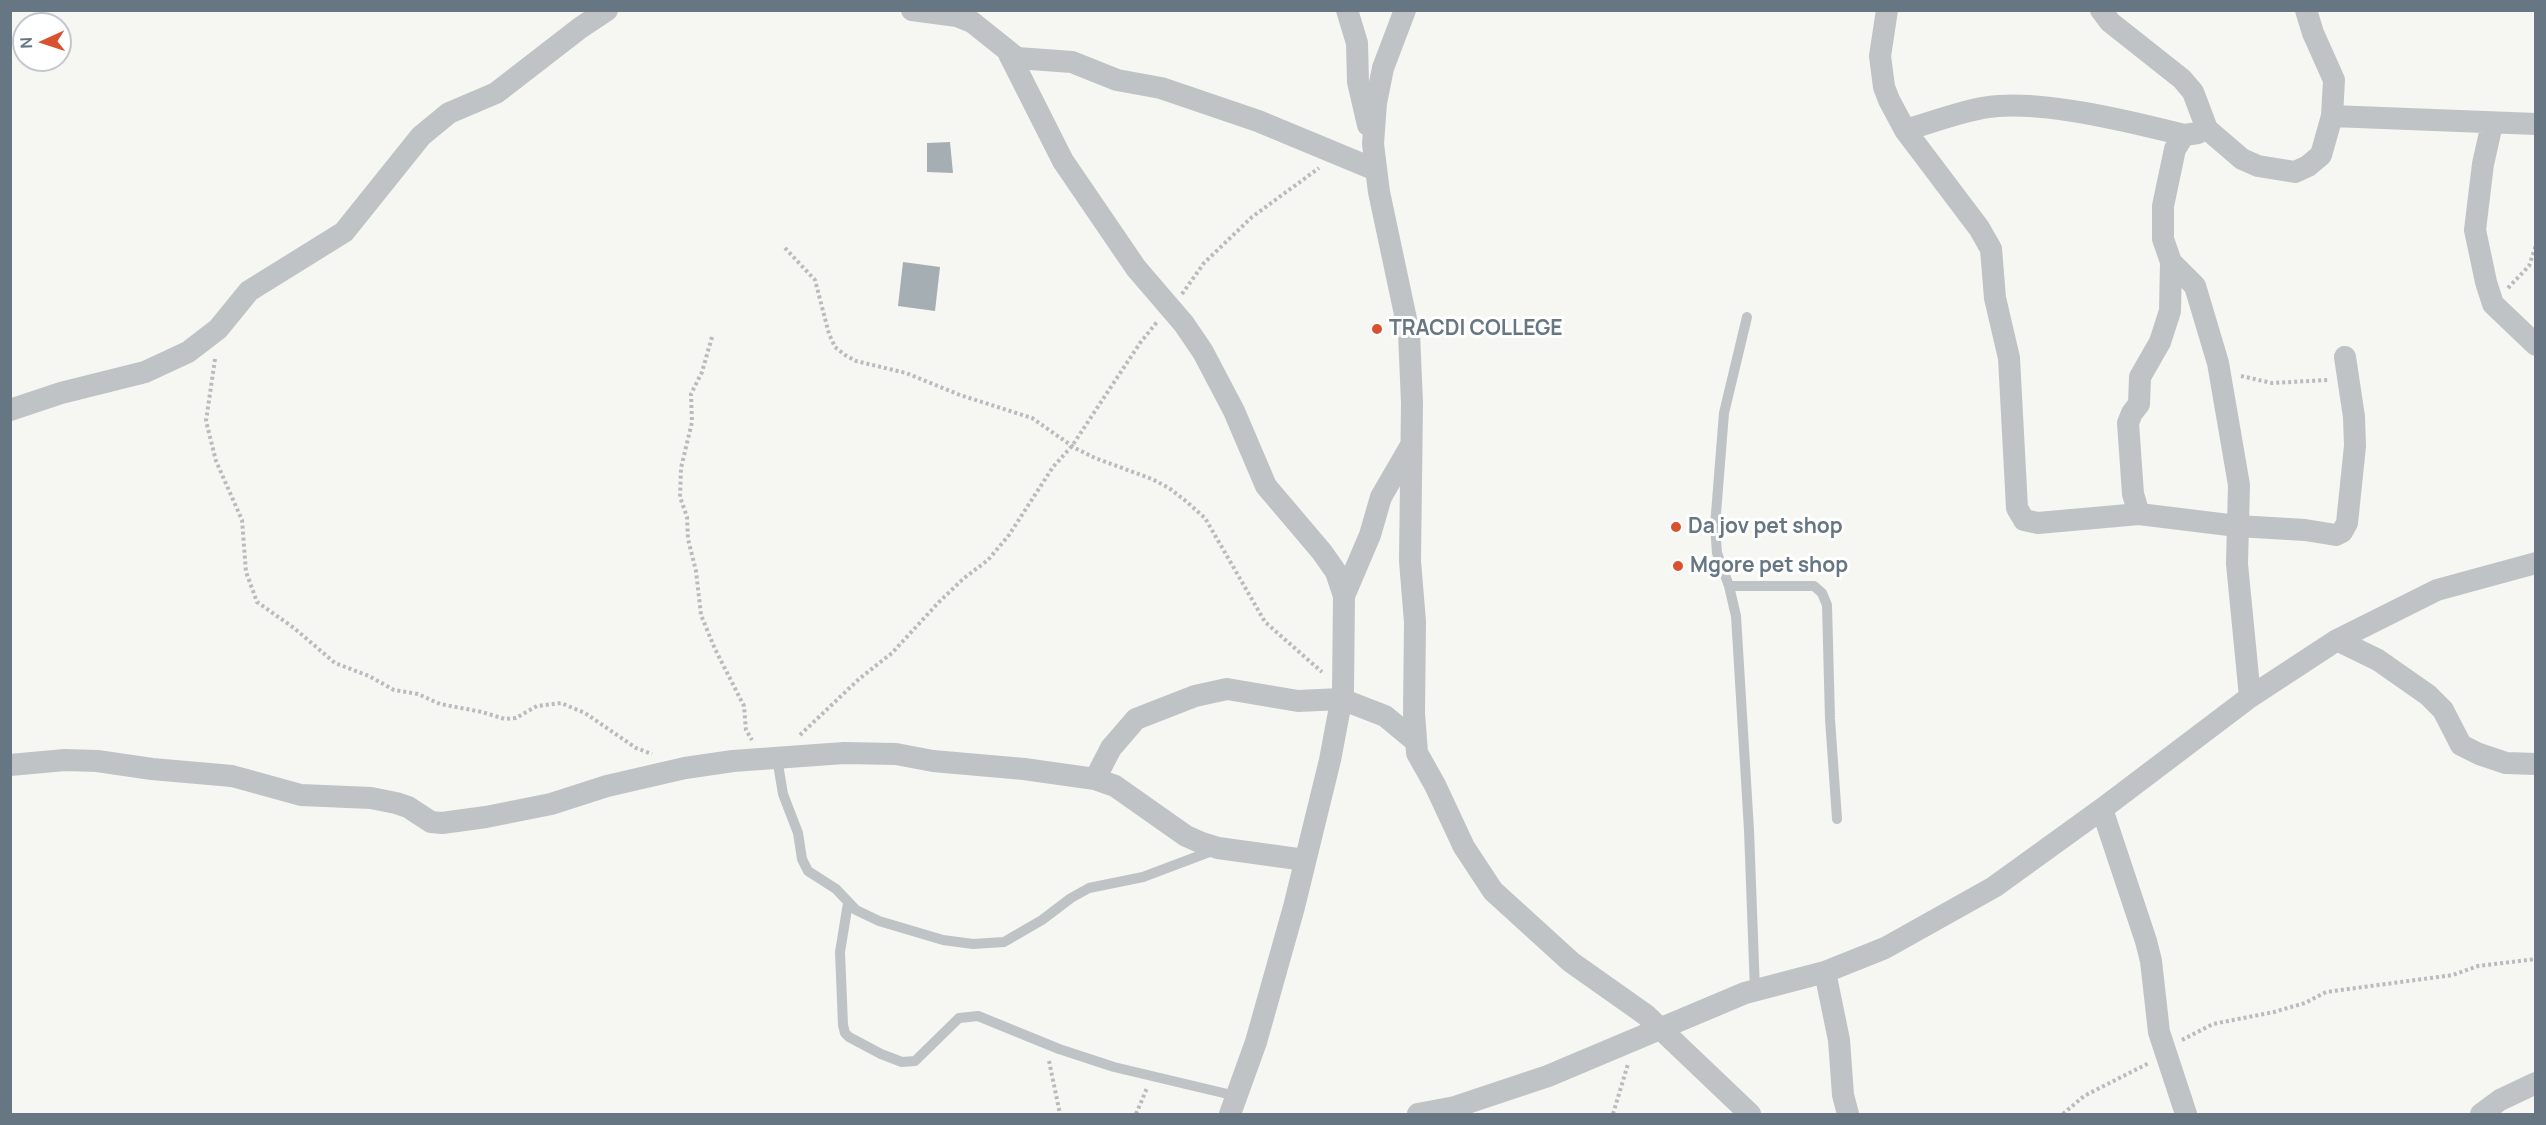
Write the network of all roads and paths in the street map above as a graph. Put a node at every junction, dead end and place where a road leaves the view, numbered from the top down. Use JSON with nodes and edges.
{"nodes":[{"id":1,"x":607,"y":10,"type":"edge"},
{"id":2,"x":912,"y":10,"type":"edge"},
{"id":3,"x":1347,"y":10,"type":"edge"},
{"id":4,"x":1405,"y":10,"type":"edge"},
{"id":5,"x":1887,"y":10,"type":"edge"},
{"id":6,"x":2101,"y":10,"type":"edge"},
{"id":7,"x":2306,"y":10,"type":"edge"},
{"id":8,"x":1009,"y":54,"type":"junction"},
{"id":9,"x":2332,"y":116,"type":"junction"},
{"id":10,"x":2492,"y":124,"type":"junction"},
{"id":11,"x":2535,"y":124,"type":"edge"},
{"id":12,"x":2207,"y":129,"type":"junction"},
{"id":13,"x":1905,"y":130,"type":"junction"},
{"id":14,"x":2184,"y":135,"type":"junction"},
{"id":15,"x":1373,"y":144,"type":"junction"},
{"id":16,"x":1341,"y":155,"type":"junction"},
{"id":17,"x":1376,"y":170,"type":"junction"},
{"id":18,"x":2535,"y":245,"type":"edge"},
{"id":19,"x":785,"y":248,"type":"dead end"},
{"id":20,"x":2171,"y":262,"type":"junction"},
{"id":21,"x":2493,"y":304,"type":"junction"},
{"id":22,"x":1170,"y":308,"type":"junction"},
{"id":23,"x":1747,"y":317,"type":"dead end"},
{"id":24,"x":210,"y":335,"type":"junction"},
{"id":25,"x":712,"y":337,"type":"dead end"},
{"id":26,"x":2535,"y":345,"type":"edge"},
{"id":27,"x":2345,"y":357,"type":"dead end"},
{"id":28,"x":2218,"y":363,"type":"junction"},
{"id":29,"x":2350,"y":380,"type":"junction"},
{"id":30,"x":10,"y":410,"type":"edge"},
{"id":31,"x":1072,"y":446,"type":"junction"},
{"id":32,"x":1410,"y":447,"type":"junction"},
{"id":33,"x":2139,"y":514,"type":"junction"},
{"id":34,"x":2237,"y":526,"type":"junction"},
{"id":35,"x":2535,"y":562,"type":"edge"},
{"id":36,"x":1729,"y":586,"type":"junction"},
{"id":37,"x":1344,"y":596,"type":"junction"},
{"id":38,"x":2337,"y":640,"type":"junction"},
{"id":39,"x":1342,"y":695,"type":"junction"},
{"id":40,"x":2250,"y":697,"type":"junction"},
{"id":41,"x":1414,"y":740,"type":"junction"},
{"id":42,"x":654,"y":755,"type":"dead end"},
{"id":43,"x":775,"y":758,"type":"junction"},
{"id":44,"x":2535,"y":764,"type":"edge"},
{"id":45,"x":10,"y":765,"type":"edge"},
{"id":46,"x":1095,"y":779,"type":"junction"},
{"id":47,"x":2102,"y":809,"type":"junction"},
{"id":48,"x":1837,"y":819,"type":"dead end"},
{"id":49,"x":1218,"y":848,"type":"junction"},
{"id":50,"x":1305,"y":860,"type":"junction"},
{"id":51,"x":848,"y":903,"type":"junction"},
{"id":52,"x":2535,"y":959,"type":"edge"},
{"id":53,"x":1825,"y":972,"type":"junction"},
{"id":54,"x":1755,"y":991,"type":"junction"},
{"id":55,"x":1659,"y":1028,"type":"junction"},
{"id":56,"x":1637,"y":1038,"type":"junction"},
{"id":57,"x":1035,"y":1040,"type":"junction"},
{"id":58,"x":2166,"y":1052,"type":"junction"},
{"id":59,"x":1152,"y":1076,"type":"junction"},
{"id":60,"x":2535,"y":1083,"type":"edge"},
{"id":61,"x":1233,"y":1105,"type":"edge"},
{"id":62,"x":1060,"y":1114,"type":"edge"},
{"id":63,"x":1136,"y":1114,"type":"edge"},
{"id":64,"x":1418,"y":1114,"type":"edge"},
{"id":65,"x":1613,"y":1114,"type":"edge"},
{"id":66,"x":1750,"y":1114,"type":"edge"},
{"id":67,"x":1848,"y":1114,"type":"edge"},
{"id":68,"x":2063,"y":1114,"type":"edge"},
{"id":69,"x":2186,"y":1114,"type":"edge"},
{"id":70,"x":2481,"y":1114,"type":"edge"}],
"edges":[{"from":1,"to":24,"type":"street"},
{"from":2,"to":8,"type":"street"},
{"from":3,"to":15,"type":"street"},
{"from":4,"to":15,"type":"street"},
{"from":5,"to":13,"type":"street"},
{"from":6,"to":12,"type":"street"},
{"from":7,"to":9,"type":"street"},
{"from":8,"to":16,"type":"street"},
{"from":8,"to":22,"type":"street"},
{"from":9,"to":10,"type":"street"},
{"from":9,"to":12,"type":"street"},
{"from":10,"to":11,"type":"street"},
{"from":10,"to":21,"type":"street"},
{"from":12,"to":14,"type":"street"},
{"from":13,"to":14,"type":"street"},
{"from":13,"to":33,"type":"street"},
{"from":14,"to":20,"type":"street"},
{"from":15,"to":17,"type":"street"},
{"from":16,"to":17,"type":"street"},
{"from":16,"to":22,"type":"path"},
{"from":17,"to":32,"type":"street"},
{"from":18,"to":21,"type":"path"},
{"from":19,"to":31,"type":"path"},
{"from":20,"to":28,"type":"street"},
{"from":20,"to":33,"type":"street"},
{"from":21,"to":26,"type":"street"},
{"from":22,"to":31,"type":"path"},
{"from":22,"to":37,"type":"street"},
{"from":23,"to":36,"type":"lane"},
{"from":24,"to":30,"type":"street"},
{"from":24,"to":42,"type":"path"},
{"from":25,"to":43,"type":"path"},
{"from":27,"to":29,"type":"street"},
{"from":28,"to":29,"type":"path"},
{"from":28,"to":34,"type":"street"},
{"from":29,"to":34,"type":"street"},
{"from":31,"to":39,"type":"path"},
{"from":31,"to":43,"type":"path"},
{"from":32,"to":37,"type":"street"},
{"from":32,"to":41,"type":"street"},
{"from":33,"to":34,"type":"street"},
{"from":34,"to":40,"type":"street"},
{"from":35,"to":38,"type":"street"},
{"from":36,"to":48,"type":"lane"},
{"from":36,"to":54,"type":"lane"},
{"from":37,"to":39,"type":"street"},
{"from":38,"to":40,"type":"street"},
{"from":38,"to":44,"type":"street"},
{"from":39,"to":41,"type":"street"},
{"from":39,"to":46,"type":"street"},
{"from":39,"to":50,"type":"street"},
{"from":40,"to":47,"type":"street"},
{"from":41,"to":55,"type":"street"},
{"from":43,"to":45,"type":"street"},
{"from":43,"to":46,"type":"street"},
{"from":43,"to":51,"type":"lane"},
{"from":46,"to":49,"type":"street"},
{"from":47,"to":53,"type":"street"},
{"from":47,"to":58,"type":"street"},
{"from":49,"to":50,"type":"street"},
{"from":49,"to":51,"type":"lane"},
{"from":50,"to":61,"type":"street"},
{"from":51,"to":57,"type":"lane"},
{"from":52,"to":58,"type":"path"},
{"from":53,"to":54,"type":"street"},
{"from":53,"to":67,"type":"street"},
{"from":54,"to":55,"type":"street"},
{"from":55,"to":56,"type":"street"},
{"from":55,"to":66,"type":"street"},
{"from":56,"to":64,"type":"street"},
{"from":56,"to":65,"type":"path"},
{"from":57,"to":59,"type":"lane"},
{"from":57,"to":62,"type":"path"},
{"from":58,"to":68,"type":"path"},
{"from":58,"to":69,"type":"street"},
{"from":59,"to":61,"type":"lane"},
{"from":59,"to":63,"type":"path"},
{"from":60,"to":70,"type":"street"}]}
